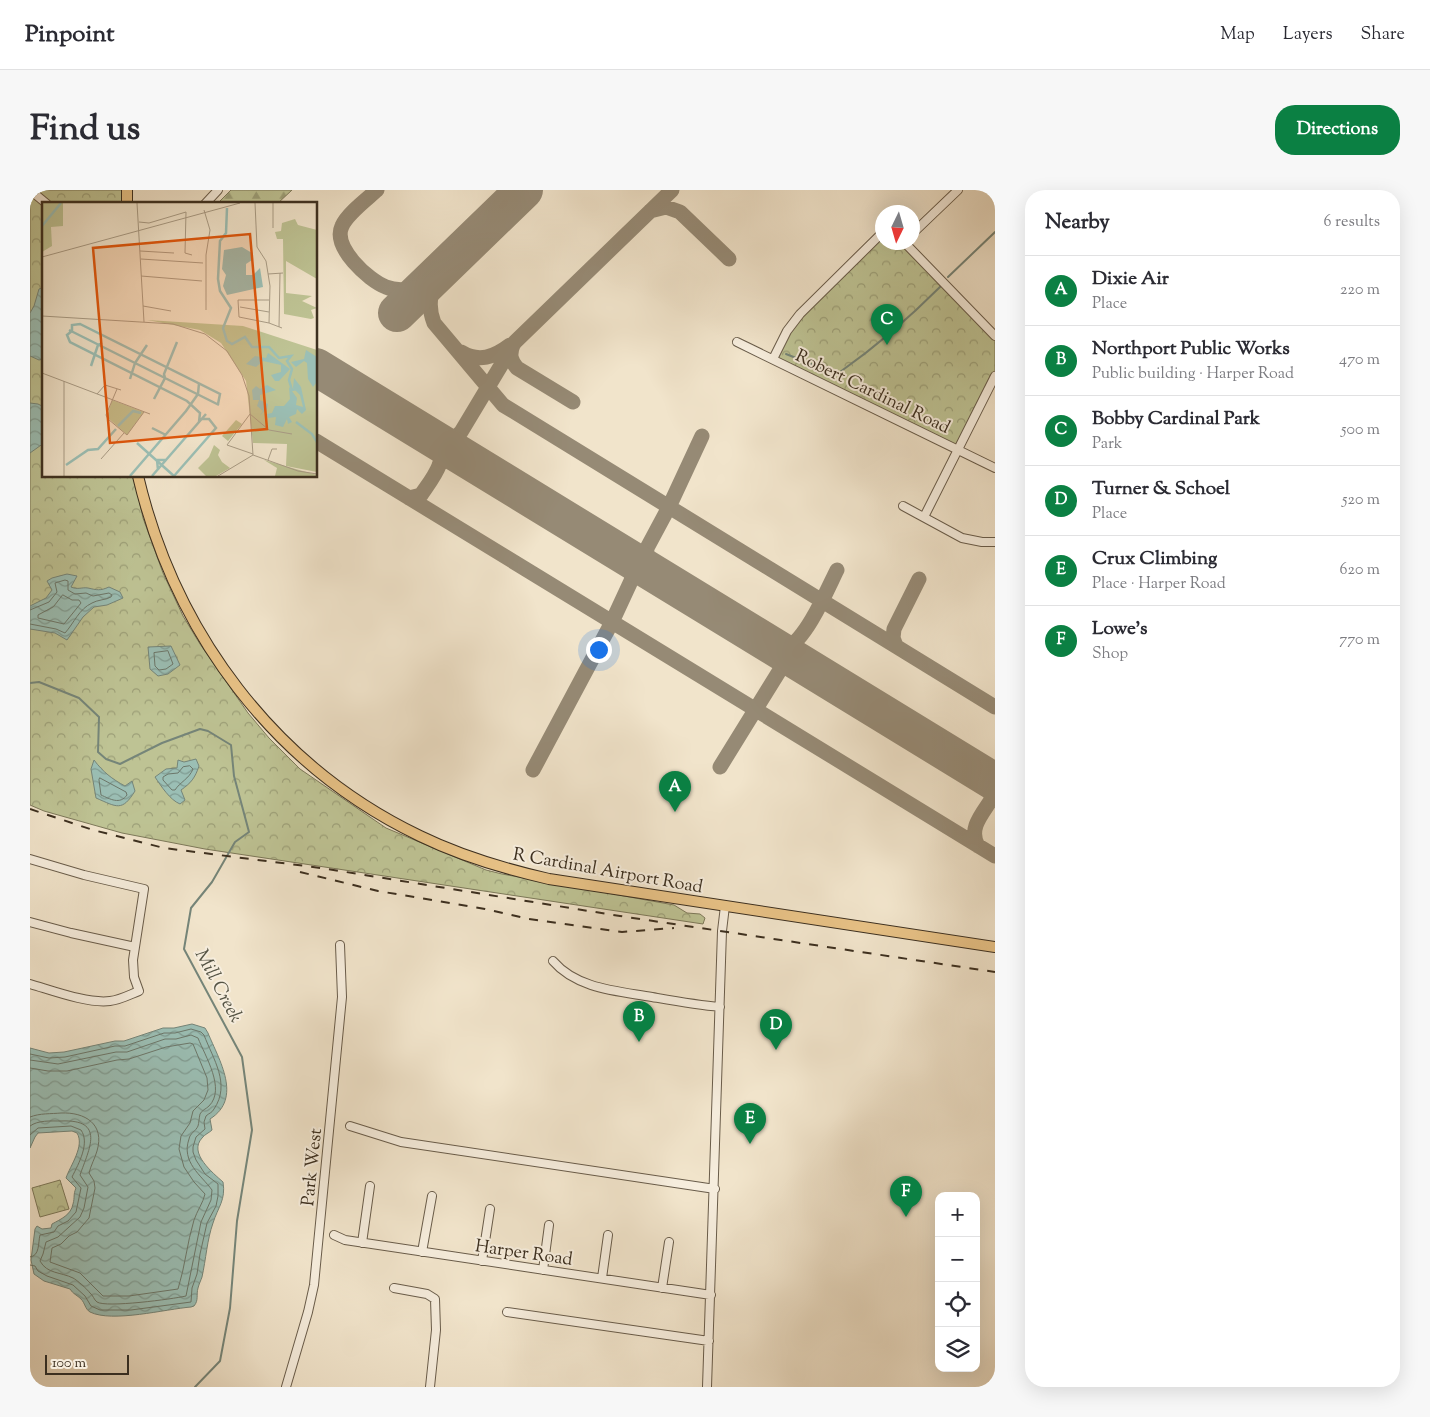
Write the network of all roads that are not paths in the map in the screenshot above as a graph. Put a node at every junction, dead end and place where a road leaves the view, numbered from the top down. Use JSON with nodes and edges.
{"nodes":[{"id":1,"x":30,"y":190,"type":"edge"},
{"id":2,"x":218,"y":190,"type":"edge"},
{"id":3,"x":958,"y":190,"type":"edge"},
{"id":4,"x":45,"y":202,"type":"edge"},
{"id":5,"x":207,"y":202,"type":"edge"},
{"id":6,"x":920,"y":226,"type":"edge"},
{"id":7,"x":875,"y":240,"type":"edge"},
{"id":8,"x":912,"y":250,"type":"edge"},
{"id":9,"x":995,"y":336,"type":"edge"},
{"id":10,"x":737,"y":342,"type":"dead end"},
{"id":11,"x":773,"y":359,"type":"junction"},
{"id":12,"x":995,"y":376,"type":"edge"},
{"id":13,"x":957,"y":450,"type":"junction"},
{"id":14,"x":995,"y":468,"type":"edge"},
{"id":15,"x":139,"y":478,"type":"edge"},
{"id":16,"x":903,"y":506,"type":"dead end"},
{"id":17,"x":924,"y":517,"type":"junction"},
{"id":18,"x":995,"y":542,"type":"edge"},
{"id":19,"x":30,"y":859,"type":"edge"},
{"id":20,"x":725,"y":906,"type":"junction"},
{"id":21,"x":30,"y":922,"type":"edge"},
{"id":22,"x":340,"y":945,"type":"dead end"},
{"id":23,"x":135,"y":947,"type":"junction"},
{"id":24,"x":995,"y":947,"type":"edge"},
{"id":25,"x":553,"y":961,"type":"dead end"},
{"id":26,"x":30,"y":984,"type":"edge"},
{"id":27,"x":720,"y":1007,"type":"junction"},
{"id":28,"x":350,"y":1126,"type":"dead end"},
{"id":29,"x":370,"y":1186,"type":"dead end"},
{"id":30,"x":715,"y":1189,"type":"junction"},
{"id":31,"x":432,"y":1196,"type":"dead end"},
{"id":32,"x":490,"y":1209,"type":"dead end"},
{"id":33,"x":549,"y":1225,"type":"dead end"},
{"id":34,"x":334,"y":1235,"type":"dead end"},
{"id":35,"x":608,"y":1235,"type":"dead end"},
{"id":36,"x":669,"y":1242,"type":"dead end"},
{"id":37,"x":362,"y":1243,"type":"junction"},
{"id":38,"x":422,"y":1252,"type":"junction"},
{"id":39,"x":482,"y":1261,"type":"junction"},
{"id":40,"x":543,"y":1270,"type":"junction"},
{"id":41,"x":602,"y":1278,"type":"junction"},
{"id":42,"x":394,"y":1288,"type":"dead end"},
{"id":43,"x":662,"y":1288,"type":"junction"},
{"id":44,"x":712,"y":1295,"type":"junction"},
{"id":45,"x":507,"y":1312,"type":"dead end"},
{"id":46,"x":709,"y":1341,"type":"junction"},
{"id":47,"x":286,"y":1387,"type":"edge"},
{"id":48,"x":430,"y":1387,"type":"edge"},
{"id":49,"x":707,"y":1387,"type":"edge"}],
"edges":[{"from":1,"to":4,"type":"street"},
{"from":2,"to":5,"type":"street"},
{"from":3,"to":6,"type":"street"},
{"from":7,"to":11,"type":"street"},
{"from":8,"to":9,"type":"street"},
{"from":10,"to":11,"type":"street","name":"Robert Cardinal Road"},
{"from":11,"to":13,"type":"street","name":"Robert Cardinal Road"},
{"from":12,"to":13,"type":"street"},
{"from":13,"to":14,"type":"street","name":"Robert Cardinal Road"},
{"from":13,"to":17,"type":"street"},
{"from":15,"to":20,"type":"main road","name":"R Cardinal Airport Road"},
{"from":16,"to":17,"type":"street"},
{"from":17,"to":18,"type":"street"},
{"from":19,"to":23,"type":"street"},
{"from":20,"to":24,"type":"main road","name":"R Cardinal Airport Road"},
{"from":20,"to":27,"type":"street"},
{"from":21,"to":23,"type":"street"},
{"from":22,"to":47,"type":"street","name":"Park West"},
{"from":23,"to":26,"type":"street"},
{"from":25,"to":27,"type":"street"},
{"from":27,"to":30,"type":"street"},
{"from":28,"to":30,"type":"street"},
{"from":29,"to":37,"type":"street"},
{"from":30,"to":44,"type":"street"},
{"from":31,"to":38,"type":"street"},
{"from":32,"to":39,"type":"street"},
{"from":33,"to":40,"type":"street"},
{"from":34,"to":37,"type":"street","name":"Harper Road"},
{"from":35,"to":41,"type":"street"},
{"from":36,"to":43,"type":"street"},
{"from":37,"to":38,"type":"street","name":"Harper Road"},
{"from":38,"to":39,"type":"street","name":"Harper Road"},
{"from":39,"to":40,"type":"street","name":"Harper Road"},
{"from":40,"to":41,"type":"street","name":"Harper Road"},
{"from":41,"to":43,"type":"street","name":"Harper Road"},
{"from":42,"to":48,"type":"street"},
{"from":43,"to":44,"type":"street","name":"Harper Road"},
{"from":44,"to":46,"type":"street"},
{"from":45,"to":46,"type":"street"},
{"from":46,"to":49,"type":"street"}]}
